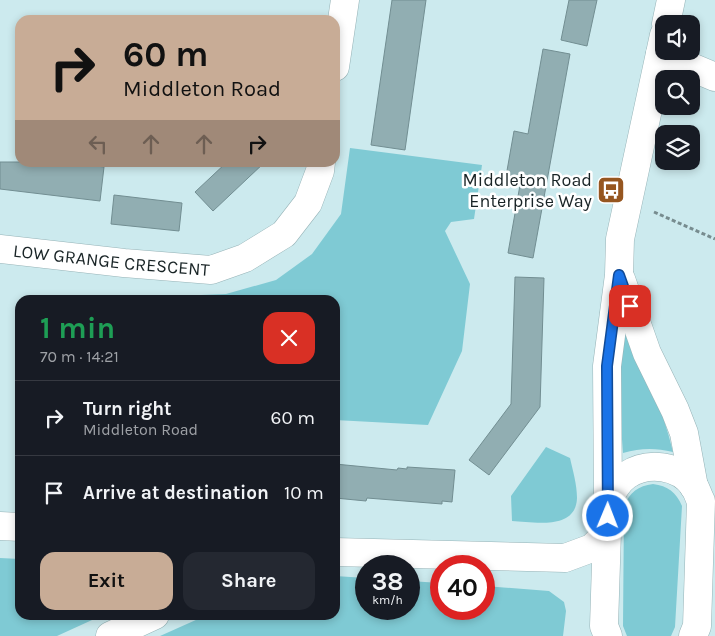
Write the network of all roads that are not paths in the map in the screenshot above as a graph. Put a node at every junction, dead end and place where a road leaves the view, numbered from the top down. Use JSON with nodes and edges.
{"nodes":[{"id":1,"x":345,"y":0,"type":"edge"},
{"id":2,"x":671,"y":0,"type":"edge"},
{"id":3,"x":668,"y":15,"type":"edge"},
{"id":4,"x":340,"y":34,"type":"edge"},
{"id":5,"x":659,"y":60,"type":"edge"},
{"id":6,"x":686,"y":60,"type":"edge"},
{"id":7,"x":715,"y":78,"type":"edge"},
{"id":8,"x":319,"y":167,"type":"edge"},
{"id":9,"x":0,"y":249,"type":"edge"},
{"id":10,"x":619,"y":275,"type":"junction"},
{"id":11,"x":694,"y":486,"type":"junction"},
{"id":12,"x":608,"y":500,"type":"junction"},
{"id":13,"x":0,"y":526,"type":"edge"},
{"id":14,"x":15,"y":528,"type":"edge"},
{"id":15,"x":607,"y":533,"type":"junction"},
{"id":16,"x":340,"y":552,"type":"edge"},
{"id":17,"x":565,"y":558,"type":"junction"},
{"id":18,"x":605,"y":585,"type":"junction"},
{"id":19,"x":144,"y":620,"type":"edge"},
{"id":20,"x":605,"y":633,"type":"edge"},
{"id":21,"x":696,"y":633,"type":"edge"},
{"id":22,"x":110,"y":636,"type":"edge"}],
"edges":[{"from":1,"to":4,"type":"street"},
{"from":2,"to":3,"type":"street"},
{"from":5,"to":10,"type":"street"},
{"from":6,"to":7,"type":"street"},
{"from":8,"to":9,"type":"street","name":"LOW GRANGE CRESCENT"},
{"from":10,"to":11,"type":"street"},
{"from":10,"to":12,"type":"street"},
{"from":11,"to":12,"type":"street"},
{"from":11,"to":21,"type":"street"},
{"from":12,"to":15,"type":"street"},
{"from":13,"to":14,"type":"street"},
{"from":15,"to":17,"type":"street"},
{"from":15,"to":18,"type":"street"},
{"from":16,"to":17,"type":"street"},
{"from":17,"to":18,"type":"street"},
{"from":18,"to":20,"type":"street"},
{"from":19,"to":22,"type":"street"}]}
